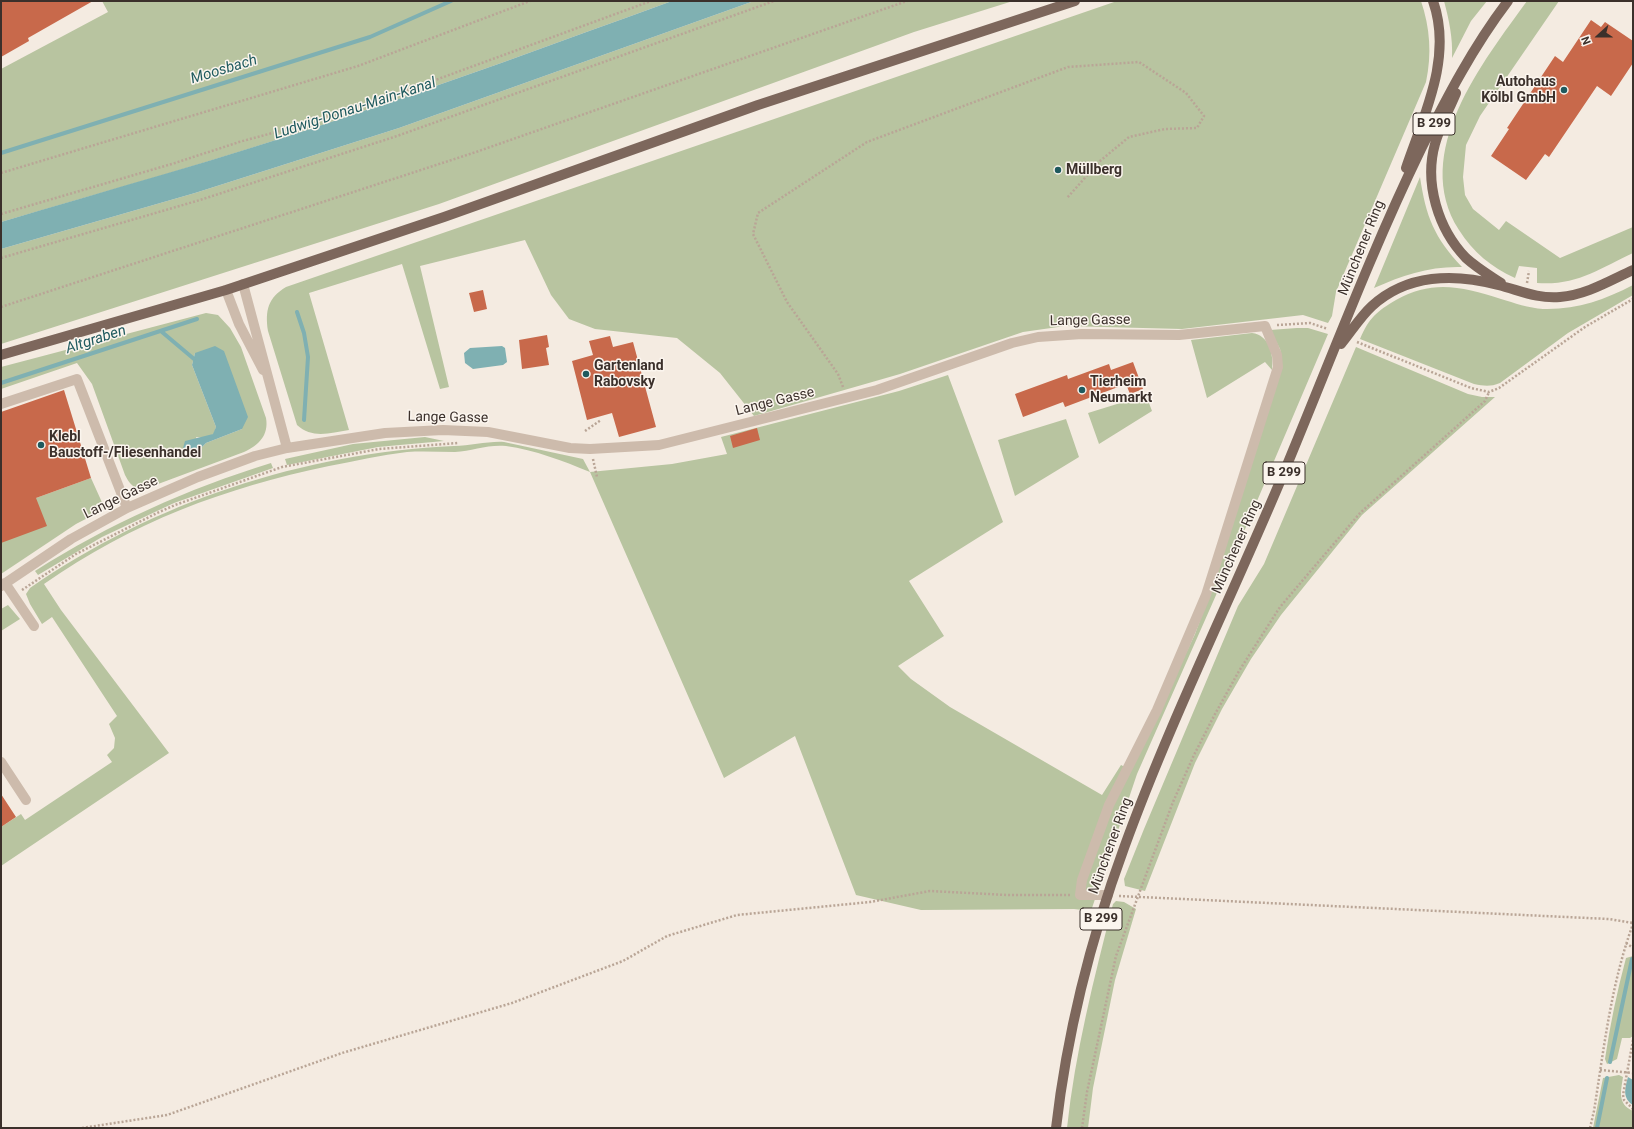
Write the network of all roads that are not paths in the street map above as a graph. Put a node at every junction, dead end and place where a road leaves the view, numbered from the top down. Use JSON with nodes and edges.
{"nodes":[{"id":1,"x":1075,"y":1,"type":"edge"},
{"id":2,"x":1433,"y":1,"type":"edge"},
{"id":3,"x":1508,"y":1,"type":"edge"},
{"id":4,"x":1478,"y":44,"type":"junction"},
{"id":5,"x":1394,"y":206,"type":"junction"},
{"id":6,"x":1633,"y":270,"type":"edge"},
{"id":7,"x":243,"y":284,"type":"junction"},
{"id":8,"x":1507,"y":287,"type":"junction"},
{"id":9,"x":226,"y":290,"type":"junction"},
{"id":10,"x":1334,"y":353,"type":"junction"},
{"id":11,"x":1,"y":355,"type":"edge"},
{"id":12,"x":270,"y":382,"type":"junction"},
{"id":13,"x":1,"y":404,"type":"edge"},
{"id":14,"x":287,"y":448,"type":"junction"},
{"id":15,"x":127,"y":508,"type":"junction"},
{"id":16,"x":3,"y":584,"type":"edge"},
{"id":17,"x":34,"y":626,"type":"dead end"},
{"id":18,"x":1,"y":762,"type":"edge"},
{"id":19,"x":26,"y":800,"type":"dead end"},
{"id":20,"x":1108,"y":895,"type":"junction"},
{"id":21,"x":1056,"y":1128,"type":"edge"}],
"edges":[{"from":1,"to":7,"type":"main road"},
{"from":2,"to":5,"type":"main road"},
{"from":3,"to":4,"type":"main road","name":"Münchener Ring","number":"B 299"},
{"from":4,"to":5,"type":"main road","name":"Münchener Ring","number":"B 299"},
{"from":4,"to":8,"type":"main road"},
{"from":5,"to":10,"type":"main road","name":"Münchener Ring","number":"B 299"},
{"from":6,"to":8,"type":"main road"},
{"from":7,"to":9,"type":"main road"},
{"from":7,"to":12,"type":"street"},
{"from":8,"to":10,"type":"main road"},
{"from":9,"to":11,"type":"main road"},
{"from":9,"to":12,"type":"street"},
{"from":10,"to":20,"type":"main road","name":"Münchener Ring","number":"B 299"},
{"from":12,"to":14,"type":"street"},
{"from":13,"to":15,"type":"street"},
{"from":14,"to":15,"type":"street","name":"Lange Gasse"},
{"from":14,"to":20,"type":"street","name":"Lange Gasse"},
{"from":15,"to":16,"type":"street","name":"Lange Gasse"},
{"from":16,"to":17,"type":"street"},
{"from":18,"to":19,"type":"street"},
{"from":20,"to":21,"type":"main road","name":"Münchener Ring","number":"B 299"}]}
